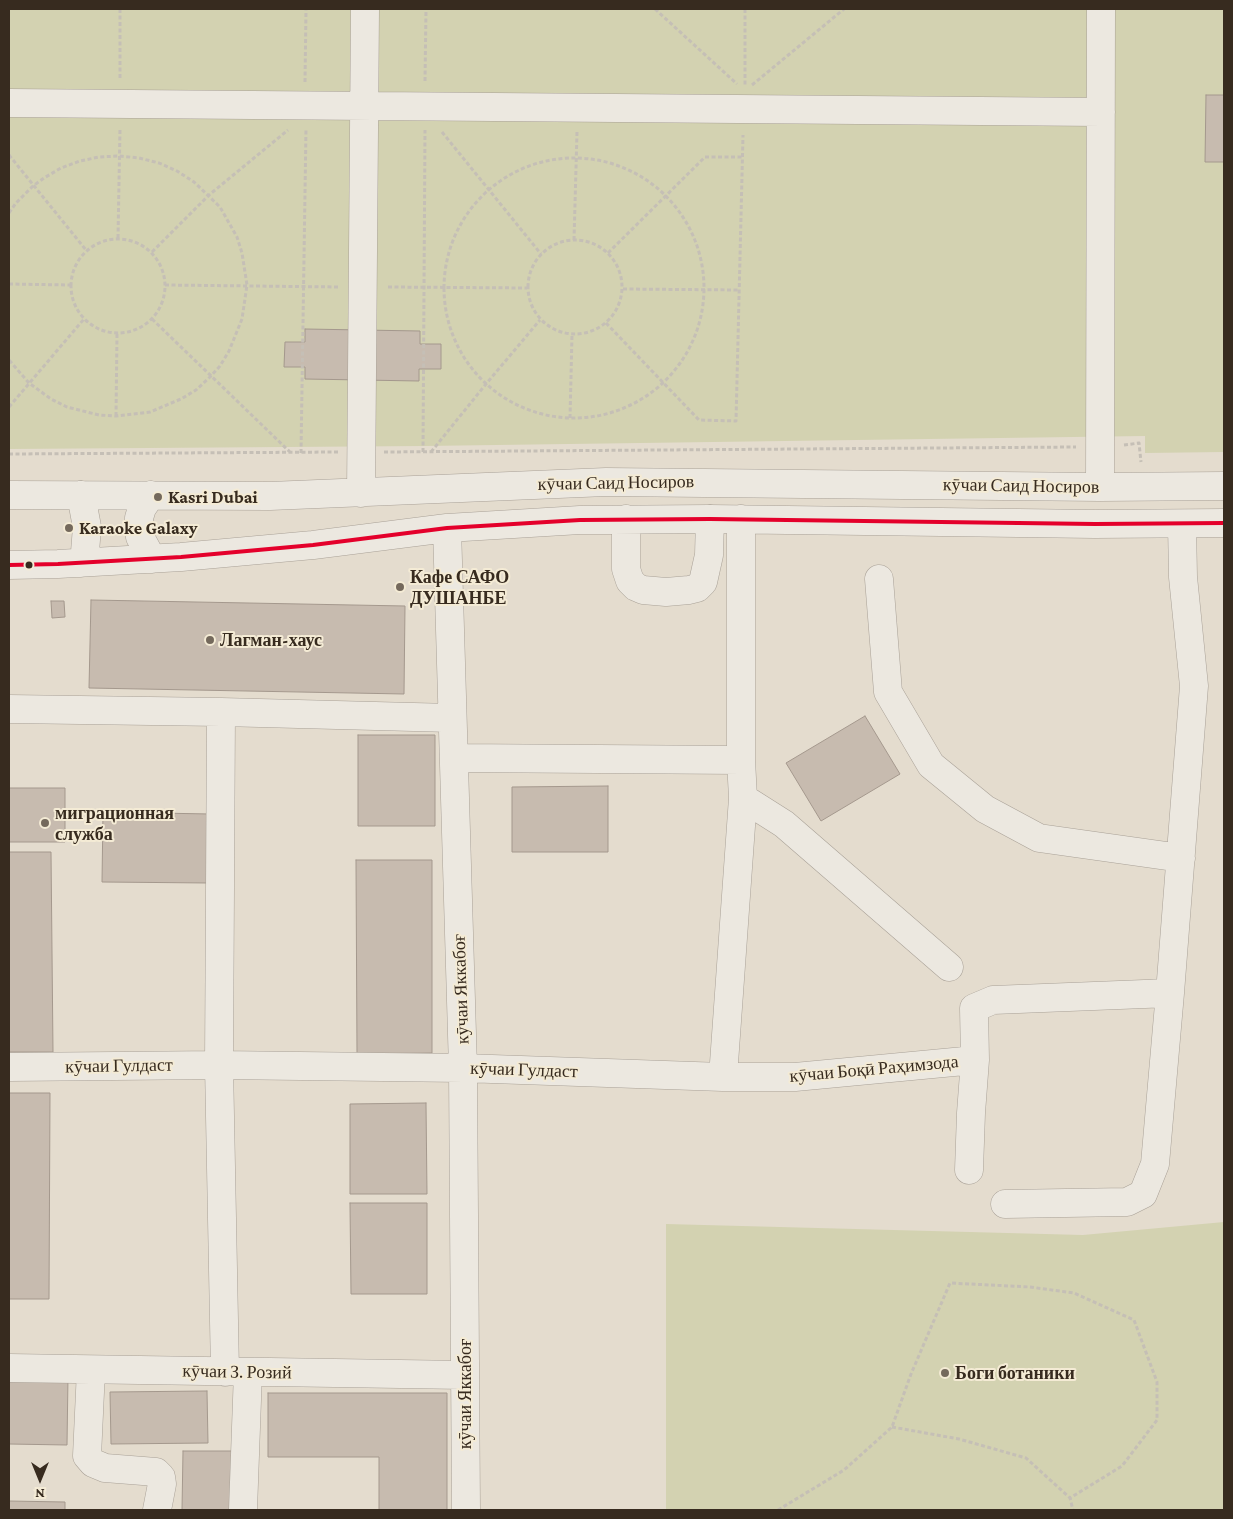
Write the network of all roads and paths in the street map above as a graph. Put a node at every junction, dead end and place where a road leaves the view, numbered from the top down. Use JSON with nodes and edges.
{"nodes":[{"id":1,"x":120,"y":9,"type":"edge"},
{"id":2,"x":306,"y":9,"type":"edge"},
{"id":3,"x":365,"y":9,"type":"edge"},
{"id":4,"x":426,"y":9,"type":"edge"},
{"id":5,"x":654,"y":9,"type":"edge"},
{"id":6,"x":745,"y":9,"type":"edge"},
{"id":7,"x":844,"y":9,"type":"edge"},
{"id":8,"x":1101,"y":9,"type":"edge"},
{"id":9,"x":120,"y":84,"type":"dead end"},
{"id":10,"x":745,"y":91,"type":"junction"},
{"id":11,"x":9,"y":103,"type":"edge"},
{"id":12,"x":306,"y":107,"type":"junction"},
{"id":13,"x":364,"y":107,"type":"junction"},
{"id":14,"x":426,"y":107,"type":"junction"},
{"id":15,"x":1101,"y":112,"type":"junction"},
{"id":16,"x":120,"y":128,"type":"dead end"},
{"id":17,"x":290,"y":128,"type":"dead end"},
{"id":18,"x":441,"y":130,"type":"dead end"},
{"id":19,"x":577,"y":132,"type":"dead end"},
{"id":20,"x":744,"y":135,"type":"dead end"},
{"id":21,"x":9,"y":155,"type":"edge"},
{"id":22,"x":119,"y":156,"type":"junction"},
{"id":23,"x":743,"y":157,"type":"junction"},
{"id":24,"x":576,"y":158,"type":"junction"},
{"id":25,"x":33,"y":186,"type":"junction"},
{"id":26,"x":488,"y":190,"type":"junction"},
{"id":27,"x":209,"y":195,"type":"junction"},
{"id":28,"x":666,"y":196,"type":"junction"},
{"id":29,"x":9,"y":212,"type":"edge"},
{"id":30,"x":118,"y":238,"type":"junction"},
{"id":31,"x":574,"y":240,"type":"junction"},
{"id":32,"x":86,"y":250,"type":"junction"},
{"id":33,"x":152,"y":252,"type":"junction"},
{"id":34,"x":608,"y":253,"type":"junction"},
{"id":35,"x":540,"y":254,"type":"junction"},
{"id":36,"x":9,"y":284,"type":"edge"},
{"id":37,"x":70,"y":285,"type":"junction"},
{"id":38,"x":623,"y":289,"type":"junction"},
{"id":39,"x":705,"y":290,"type":"junction"},
{"id":40,"x":739,"y":290,"type":"junction"},
{"id":41,"x":84,"y":319,"type":"junction"},
{"id":42,"x":152,"y":319,"type":"junction"},
{"id":43,"x":540,"y":320,"type":"junction"},
{"id":44,"x":606,"y":323,"type":"junction"},
{"id":45,"x":117,"y":333,"type":"junction"},
{"id":46,"x":572,"y":335,"type":"junction"},
{"id":47,"x":9,"y":360,"type":"edge"},
{"id":48,"x":210,"y":377,"type":"junction"},
{"id":49,"x":29,"y":383,"type":"junction"},
{"id":50,"x":663,"y":383,"type":"junction"},
{"id":51,"x":486,"y":384,"type":"junction"},
{"id":52,"x":9,"y":407,"type":"edge"},
{"id":53,"x":116,"y":416,"type":"junction"},
{"id":54,"x":570,"y":418,"type":"junction"},
{"id":55,"x":1100,"y":446,"type":"junction"},
{"id":56,"x":361,"y":452,"type":"junction"},
{"id":57,"x":423,"y":452,"type":"junction"},
{"id":58,"x":431,"y":452,"type":"junction"},
{"id":59,"x":290,"y":453,"type":"junction"},
{"id":60,"x":300,"y":453,"type":"junction"},
{"id":61,"x":9,"y":454,"type":"edge"},
{"id":62,"x":1150,"y":463,"type":"dead end"},
{"id":63,"x":700,"y":482,"type":"junction"},
{"id":64,"x":1220,"y":486,"type":"edge"},
{"id":65,"x":1100,"y":487,"type":"junction"},
{"id":66,"x":361,"y":493,"type":"junction"},
{"id":67,"x":9,"y":495,"type":"edge"},
{"id":68,"x":80,"y":495,"type":"junction"},
{"id":69,"x":151,"y":495,"type":"junction"},
{"id":70,"x":626,"y":519,"type":"junction"},
{"id":71,"x":705,"y":519,"type":"junction"},
{"id":72,"x":741,"y":519,"type":"junction"},
{"id":73,"x":1220,"y":523,"type":"edge"},
{"id":74,"x":1182,"y":524,"type":"junction"},
{"id":75,"x":447,"y":528,"type":"junction"},
{"id":76,"x":152,"y":559,"type":"junction"},
{"id":77,"x":81,"y":563,"type":"junction"},
{"id":78,"x":9,"y":565,"type":"edge"},
{"id":79,"x":878,"y":579,"type":"dead end"},
{"id":80,"x":9,"y":709,"type":"edge"},
{"id":81,"x":221,"y":712,"type":"junction"},
{"id":82,"x":452,"y":718,"type":"junction"},
{"id":83,"x":454,"y":758,"type":"junction"},
{"id":84,"x":741,"y":760,"type":"junction"},
{"id":85,"x":743,"y":798,"type":"junction"},
{"id":86,"x":1181,"y":858,"type":"junction"},
{"id":87,"x":949,"y":967,"type":"dead end"},
{"id":88,"x":1170,"y":994,"type":"junction"},
{"id":89,"x":975,"y":1060,"type":"junction"},
{"id":90,"x":219,"y":1066,"type":"junction"},
{"id":91,"x":9,"y":1067,"type":"edge"},
{"id":92,"x":463,"y":1068,"type":"junction"},
{"id":93,"x":723,"y":1076,"type":"junction"},
{"id":94,"x":969,"y":1170,"type":"dead end"},
{"id":95,"x":1006,"y":1204,"type":"dead end"},
{"id":96,"x":9,"y":1368,"type":"edge"},
{"id":97,"x":91,"y":1370,"type":"junction"},
{"id":98,"x":236,"y":1372,"type":"junction"},
{"id":99,"x":465,"y":1375,"type":"junction"},
{"id":100,"x":892,"y":1427,"type":"junction"},
{"id":101,"x":1070,"y":1498,"type":"junction"},
{"id":102,"x":157,"y":1510,"type":"edge"},
{"id":103,"x":243,"y":1510,"type":"edge"},
{"id":104,"x":466,"y":1510,"type":"edge"},
{"id":105,"x":778,"y":1510,"type":"edge"},
{"id":106,"x":1073,"y":1510,"type":"edge"}],
"edges":[{"from":1,"to":9,"type":"path"},
{"from":2,"to":12,"type":"path"},
{"from":3,"to":13,"type":"street"},
{"from":4,"to":14,"type":"path"},
{"from":5,"to":10,"type":"path"},
{"from":6,"to":10,"type":"path"},
{"from":7,"to":10,"type":"path"},
{"from":8,"to":15,"type":"street"},
{"from":11,"to":12,"type":"street"},
{"from":12,"to":13,"type":"street"},
{"from":12,"to":60,"type":"path"},
{"from":13,"to":14,"type":"street"},
{"from":13,"to":56,"type":"street"},
{"from":14,"to":15,"type":"street"},
{"from":14,"to":57,"type":"path"},
{"from":15,"to":55,"type":"street"},
{"from":16,"to":22,"type":"path"},
{"from":17,"to":27,"type":"path"},
{"from":18,"to":26,"type":"path"},
{"from":19,"to":24,"type":"path"},
{"from":20,"to":23,"type":"path"},
{"from":21,"to":25,"type":"path"},
{"from":22,"to":25,"type":"path"},
{"from":22,"to":27,"type":"path"},
{"from":22,"to":30,"type":"path"},
{"from":23,"to":28,"type":"path"},
{"from":23,"to":40,"type":"path"},
{"from":24,"to":26,"type":"path"},
{"from":24,"to":28,"type":"path"},
{"from":24,"to":31,"type":"path"},
{"from":25,"to":29,"type":"path"},
{"from":25,"to":32,"type":"path"},
{"from":26,"to":35,"type":"path"},
{"from":26,"to":51,"type":"path"},
{"from":27,"to":33,"type":"path"},
{"from":27,"to":48,"type":"path"},
{"from":28,"to":34,"type":"path"},
{"from":28,"to":39,"type":"path"},
{"from":30,"to":32,"type":"path"},
{"from":30,"to":33,"type":"path"},
{"from":31,"to":34,"type":"path"},
{"from":31,"to":35,"type":"path"},
{"from":32,"to":37,"type":"path"},
{"from":33,"to":42,"type":"path"},
{"from":34,"to":38,"type":"path"},
{"from":35,"to":43,"type":"path"},
{"from":36,"to":37,"type":"path"},
{"from":37,"to":41,"type":"path"},
{"from":38,"to":39,"type":"path"},
{"from":38,"to":44,"type":"path"},
{"from":39,"to":40,"type":"path"},
{"from":39,"to":50,"type":"path"},
{"from":40,"to":50,"type":"path"},
{"from":41,"to":45,"type":"path"},
{"from":41,"to":49,"type":"path"},
{"from":42,"to":45,"type":"path"},
{"from":42,"to":48,"type":"path"},
{"from":43,"to":46,"type":"path"},
{"from":43,"to":51,"type":"path"},
{"from":44,"to":46,"type":"path"},
{"from":44,"to":50,"type":"path"},
{"from":45,"to":53,"type":"path"},
{"from":46,"to":54,"type":"path"},
{"from":47,"to":49,"type":"path"},
{"from":48,"to":53,"type":"path"},
{"from":48,"to":59,"type":"path"},
{"from":49,"to":52,"type":"path"},
{"from":49,"to":53,"type":"path"},
{"from":50,"to":54,"type":"path"},
{"from":51,"to":54,"type":"path"},
{"from":51,"to":58,"type":"path"},
{"from":55,"to":58,"type":"path"},
{"from":55,"to":62,"type":"path"},
{"from":55,"to":65,"type":"street"},
{"from":56,"to":57,"type":"path"},
{"from":56,"to":60,"type":"path"},
{"from":56,"to":66,"type":"street"},
{"from":57,"to":58,"type":"path"},
{"from":59,"to":60,"type":"path"},
{"from":59,"to":61,"type":"path"},
{"from":63,"to":65,"type":"street","name":"кӯчаи Саид Носиров"},
{"from":63,"to":66,"type":"street","name":"кӯчаи Саид Носиров"},
{"from":63,"to":71,"type":"street"},
{"from":64,"to":65,"type":"street","name":"кӯчаи Саид Носиров"},
{"from":66,"to":69,"type":"street","name":"кӯчаи Саид Носиров"},
{"from":67,"to":68,"type":"street","name":"кӯчаи Саид Носиров"},
{"from":68,"to":69,"type":"street","name":"кӯчаи Саид Носиров"},
{"from":68,"to":77,"type":"street"},
{"from":69,"to":76,"type":"street"},
{"from":70,"to":71,"type":"street","name":"кӯчаи Саид Носиров"},
{"from":70,"to":71,"type":"street"},
{"from":70,"to":75,"type":"street","name":"кӯчаи Саид Носиров"},
{"from":71,"to":72,"type":"street","name":"кӯчаи Саид Носиров"},
{"from":72,"to":74,"type":"street","name":"кӯчаи Саид Носиров"},
{"from":72,"to":84,"type":"street"},
{"from":73,"to":74,"type":"street","name":"кӯчаи Саид Носиров"},
{"from":74,"to":86,"type":"street"},
{"from":75,"to":76,"type":"street","name":"кӯчаи Саид Носиров"},
{"from":75,"to":82,"type":"street","name":"кӯчаи Яккабоғ"},
{"from":76,"to":77,"type":"street","name":"кӯчаи Саид Носиров"},
{"from":77,"to":78,"type":"street","name":"кӯчаи Саид Носиров"},
{"from":79,"to":86,"type":"street"},
{"from":80,"to":81,"type":"street"},
{"from":81,"to":82,"type":"street"},
{"from":81,"to":90,"type":"street"},
{"from":82,"to":83,"type":"street","name":"кӯчаи Яккабоғ"},
{"from":83,"to":84,"type":"street"},
{"from":83,"to":92,"type":"street","name":"кӯчаи Яккабоғ"},
{"from":84,"to":85,"type":"street"},
{"from":85,"to":87,"type":"street"},
{"from":85,"to":93,"type":"street"},
{"from":86,"to":88,"type":"street"},
{"from":88,"to":89,"type":"street"},
{"from":88,"to":95,"type":"street"},
{"from":89,"to":93,"type":"street","name":"кӯчаи Боқӣ Раҳимзода"},
{"from":89,"to":94,"type":"street","name":"кӯчаи Боқӣ Раҳимзода"},
{"from":90,"to":91,"type":"street","name":"кӯчаи Гулдаст"},
{"from":90,"to":92,"type":"street","name":"кӯчаи Гулдаст"},
{"from":90,"to":98,"type":"street"},
{"from":92,"to":93,"type":"street","name":"кӯчаи Гулдаст"},
{"from":92,"to":99,"type":"street","name":"кӯчаи Яккабоғ"},
{"from":96,"to":97,"type":"street","name":"кӯчаи З. Розий"},
{"from":97,"to":98,"type":"street","name":"кӯчаи З. Розий"},
{"from":97,"to":102,"type":"street"},
{"from":98,"to":99,"type":"street","name":"кӯчаи З. Розий"},
{"from":98,"to":103,"type":"street"},
{"from":99,"to":104,"type":"street","name":"кӯчаи Яккабоғ"},
{"from":100,"to":101,"type":"path"},
{"from":100,"to":101,"type":"path"},
{"from":100,"to":105,"type":"path"},
{"from":101,"to":106,"type":"path"}]}
